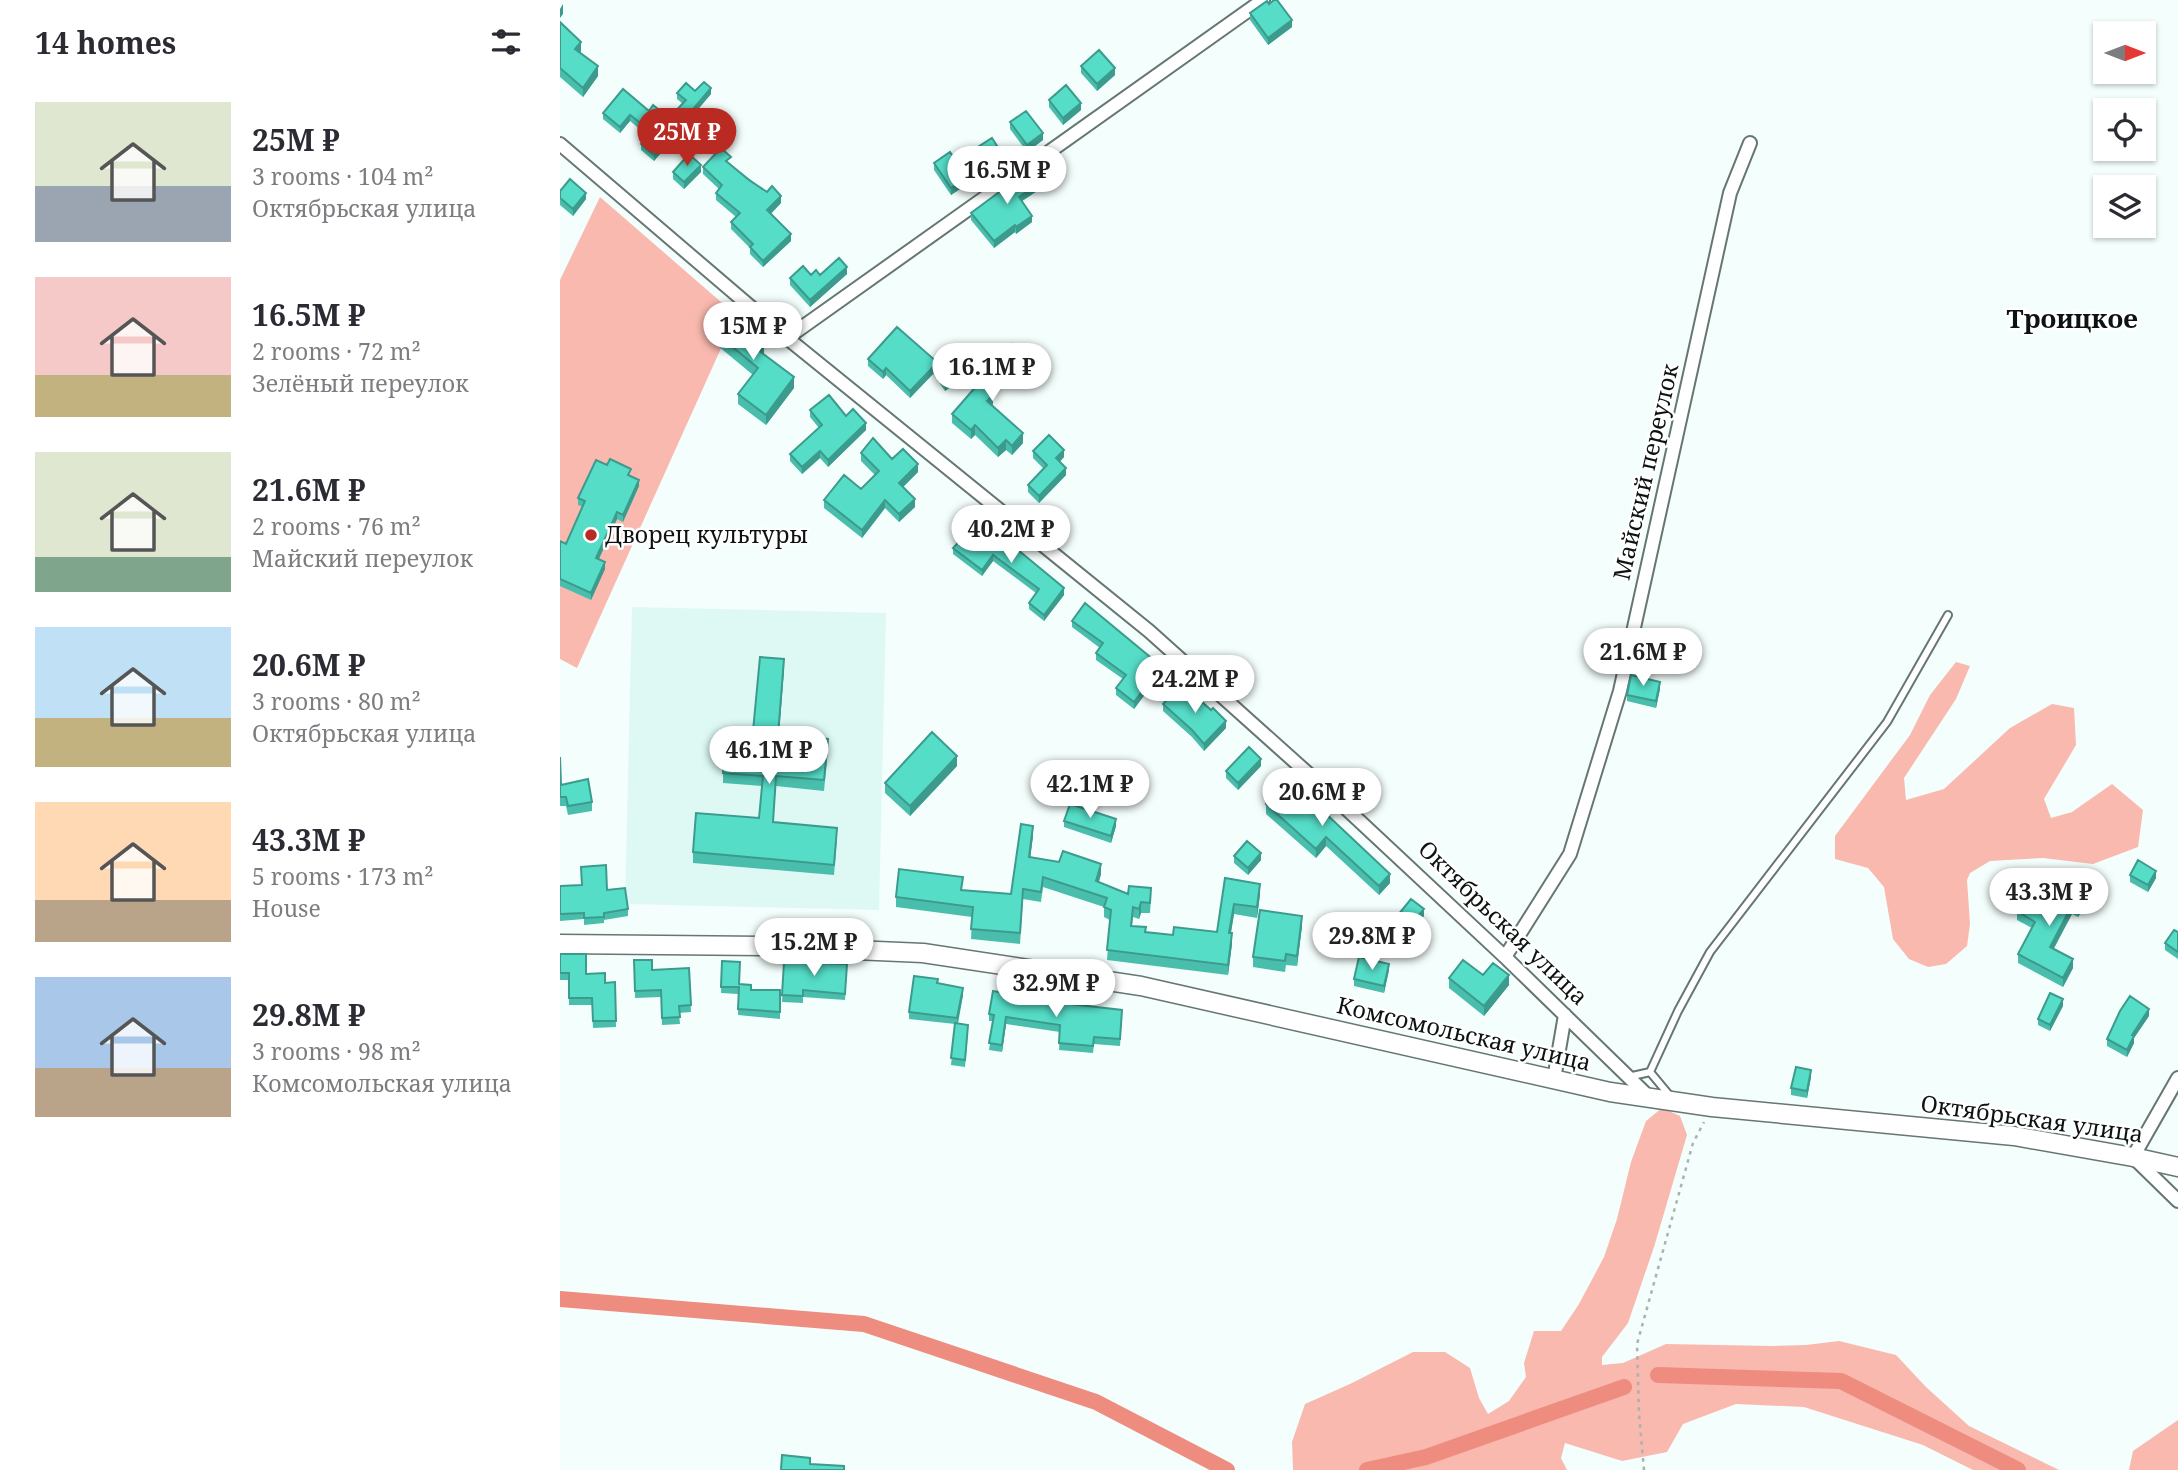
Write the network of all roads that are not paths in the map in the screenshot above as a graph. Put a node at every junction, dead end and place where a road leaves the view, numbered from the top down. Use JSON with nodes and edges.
{"nodes":[{"id":1,"x":1263,"y":0,"type":"edge"},
{"id":2,"x":1750,"y":143,"type":"dead end"},
{"id":3,"x":560,"y":144,"type":"edge"},
{"id":4,"x":787,"y":338,"type":"junction"},
{"id":5,"x":1948,"y":615,"type":"dead end"},
{"id":6,"x":560,"y":944,"type":"edge"},
{"id":7,"x":1506,"y":957,"type":"junction"},
{"id":8,"x":1564,"y":1015,"type":"junction"},
{"id":9,"x":1650,"y":1072,"type":"junction"},
{"id":10,"x":1628,"y":1077,"type":"junction"},
{"id":11,"x":2178,"y":1078,"type":"edge"},
{"id":12,"x":1555,"y":1079,"type":"junction"},
{"id":13,"x":1649,"y":1097,"type":"junction"},
{"id":14,"x":1674,"y":1101,"type":"junction"},
{"id":15,"x":2133,"y":1157,"type":"junction"},
{"id":16,"x":2178,"y":1167,"type":"edge"},
{"id":17,"x":2178,"y":1201,"type":"edge"}],
"edges":[{"from":1,"to":4,"type":"street"},
{"from":2,"to":7,"type":"street","name":"Майский переулок"},
{"from":3,"to":4,"type":"street","name":"Октябрьская улица"},
{"from":4,"to":7,"type":"street","name":"Октябрьская улица"},
{"from":5,"to":9,"type":"lane"},
{"from":6,"to":12,"type":"street","name":"Комсомольская улица"},
{"from":7,"to":8,"type":"street","name":"Октябрьская улица"},
{"from":8,"to":10,"type":"street","name":"Октябрьская улица"},
{"from":8,"to":12,"type":"street"},
{"from":9,"to":10,"type":"lane"},
{"from":9,"to":14,"type":"lane"},
{"from":10,"to":13,"type":"street","name":"Октябрьская улица"},
{"from":11,"to":15,"type":"street"},
{"from":12,"to":13,"type":"street","name":"Комсомольская улица"},
{"from":13,"to":14,"type":"street","name":"Октябрьская улица"},
{"from":14,"to":15,"type":"street","name":"Октябрьская улица"},
{"from":15,"to":16,"type":"street","name":"Октябрьская улица"},
{"from":15,"to":17,"type":"street"}]}
